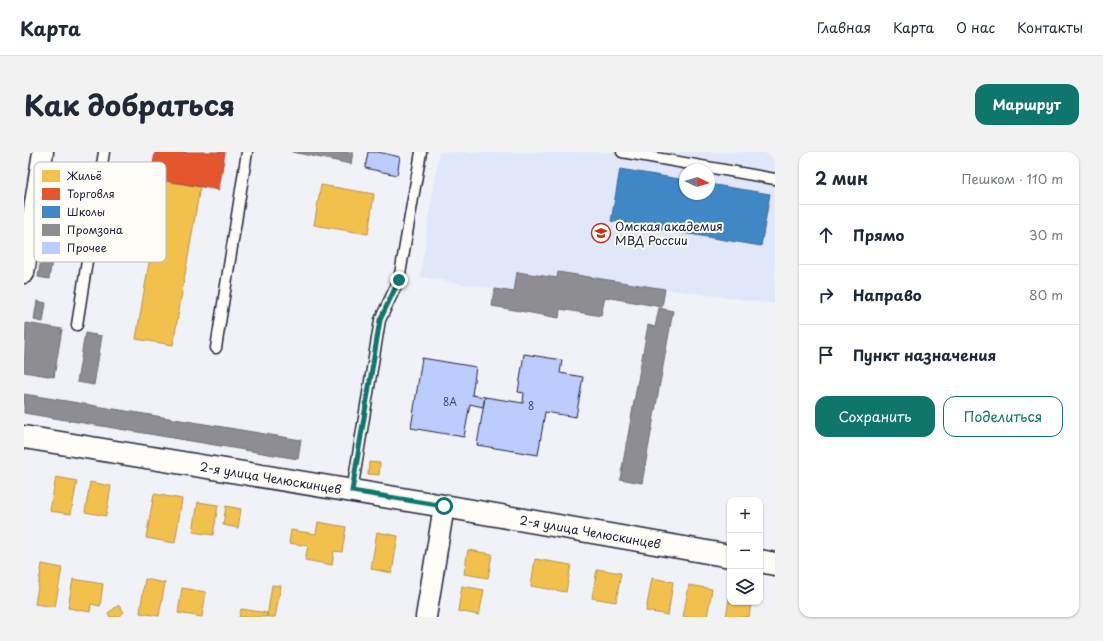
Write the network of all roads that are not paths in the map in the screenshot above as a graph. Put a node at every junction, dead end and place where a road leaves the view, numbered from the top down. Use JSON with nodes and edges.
{"nodes":[{"id":1,"x":43,"y":152,"type":"edge"},
{"id":2,"x":104,"y":152,"type":"edge"},
{"id":3,"x":247,"y":152,"type":"edge"},
{"id":4,"x":421,"y":152,"type":"edge"},
{"id":5,"x":622,"y":152,"type":"edge"},
{"id":6,"x":41,"y":162,"type":"edge"},
{"id":7,"x":102,"y":162,"type":"edge"},
{"id":8,"x":775,"y":179,"type":"edge"},
{"id":9,"x":34,"y":191,"type":"edge"},
{"id":10,"x":29,"y":213,"type":"edge"},
{"id":11,"x":86,"y":262,"type":"edge"},
{"id":12,"x":24,"y":273,"type":"edge"},
{"id":13,"x":76,"y":325,"type":"dead end"},
{"id":14,"x":216,"y":348,"type":"dead end"},
{"id":15,"x":24,"y":437,"type":"edge"},
{"id":16,"x":352,"y":491,"type":"junction"},
{"id":17,"x":444,"y":506,"type":"junction"},
{"id":18,"x":727,"y":555,"type":"edge"},
{"id":19,"x":763,"y":562,"type":"edge"},
{"id":20,"x":775,"y":564,"type":"edge"},
{"id":21,"x":426,"y":617,"type":"edge"}],
"edges":[{"from":1,"to":6,"type":"street"},
{"from":2,"to":7,"type":"lane"},
{"from":3,"to":14,"type":"lane"},
{"from":4,"to":16,"type":"lane"},
{"from":5,"to":8,"type":"lane"},
{"from":9,"to":10,"type":"street"},
{"from":10,"to":12,"type":"street"},
{"from":11,"to":13,"type":"lane"},
{"from":15,"to":16,"type":"street","name":"2-я улица Челюскинцев"},
{"from":16,"to":17,"type":"street","name":"2-я улица Челюскинцев"},
{"from":17,"to":18,"type":"street","name":"2-я улица Челюскинцев"},
{"from":17,"to":21,"type":"street"},
{"from":19,"to":20,"type":"street"}]}
